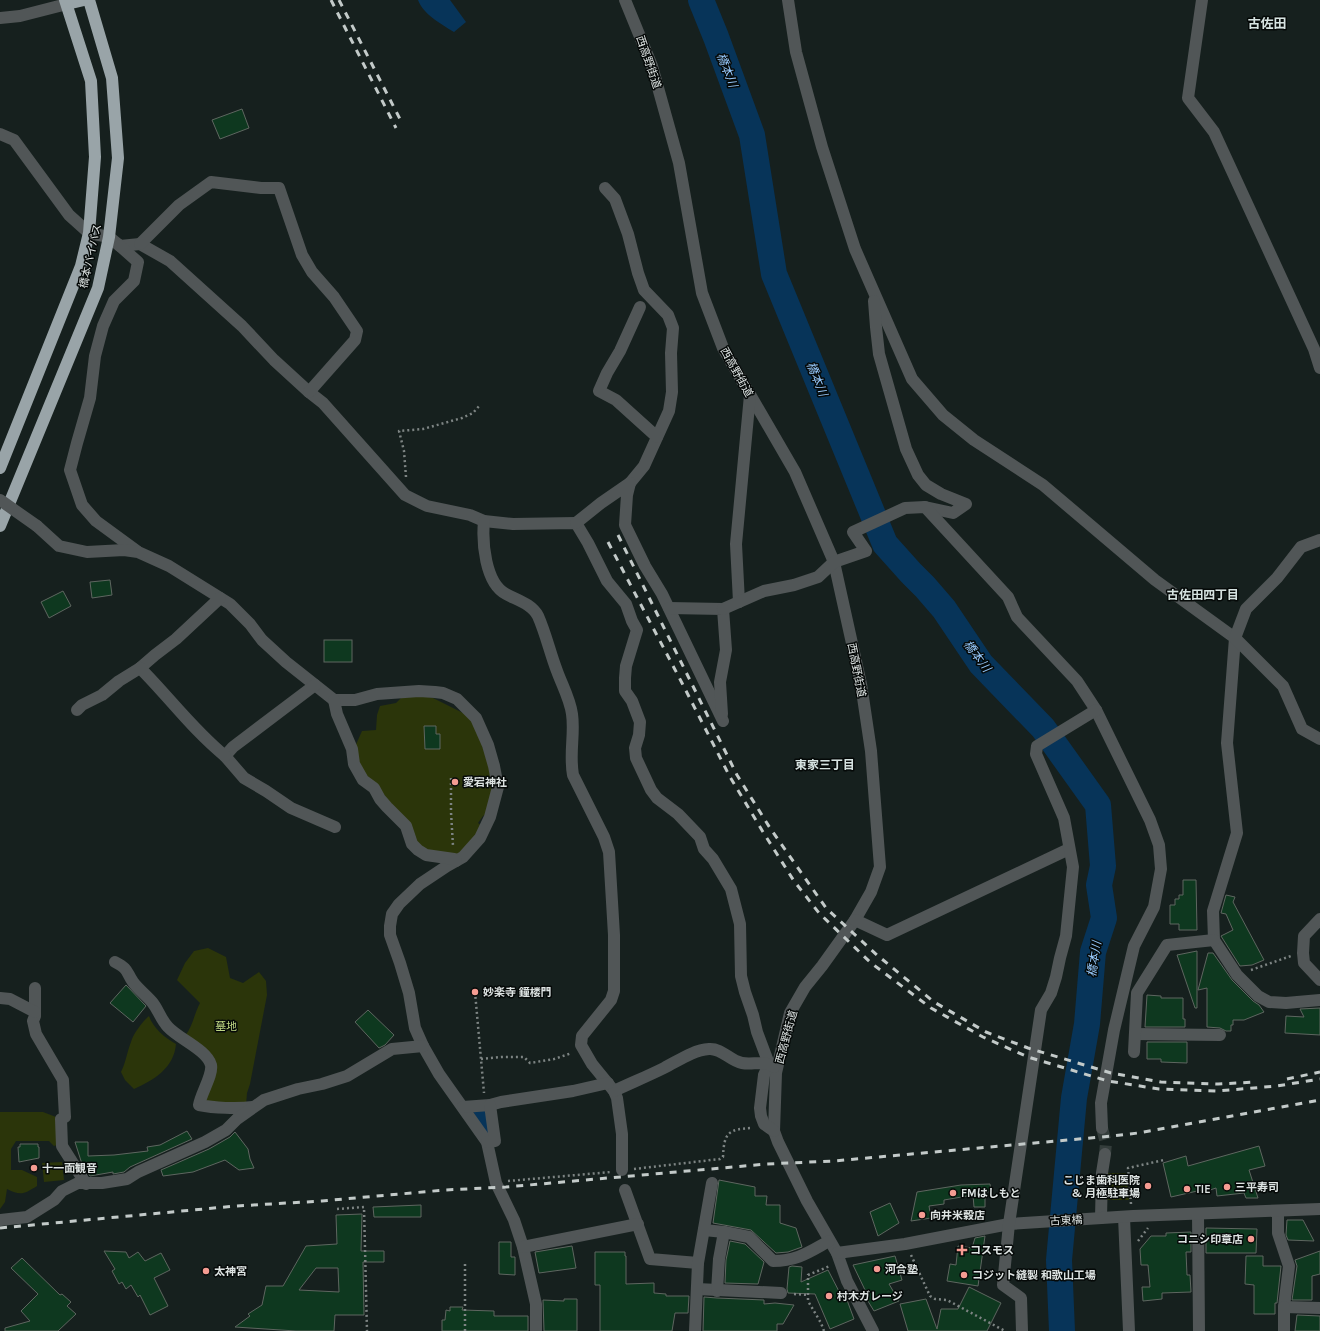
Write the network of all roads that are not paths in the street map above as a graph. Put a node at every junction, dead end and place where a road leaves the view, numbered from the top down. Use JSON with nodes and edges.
{"nodes":[{"id":1,"x":84,"y":0,"type":"edge"},
{"id":2,"x":90,"y":0,"type":"edge"},
{"id":3,"x":625,"y":0,"type":"edge"},
{"id":4,"x":788,"y":0,"type":"edge"},
{"id":5,"x":1202,"y":0,"type":"edge"},
{"id":6,"x":66,"y":2,"type":"edge"},
{"id":7,"x":0,"y":18,"type":"edge"},
{"id":8,"x":0,"y":134,"type":"edge"},
{"id":9,"x":605,"y":188,"type":"dead end"},
{"id":10,"x":89,"y":233,"type":"junction"},
{"id":11,"x":109,"y":237,"type":"junction"},
{"id":12,"x":140,"y":244,"type":"junction"},
{"id":13,"x":120,"y":246,"type":"junction"},
{"id":14,"x":874,"y":292,"type":"junction"},
{"id":15,"x":640,"y":307,"type":"dead end"},
{"id":16,"x":1320,"y":368,"type":"edge"},
{"id":17,"x":309,"y":392,"type":"junction"},
{"id":18,"x":750,"y":395,"type":"junction"},
{"id":19,"x":657,"y":437,"type":"junction"},
{"id":20,"x":0,"y":468,"type":"edge"},
{"id":21,"x":630,"y":483,"type":"junction"},
{"id":22,"x":0,"y":500,"type":"edge"},
{"id":23,"x":924,"y":507,"type":"junction"},
{"id":24,"x":484,"y":521,"type":"junction"},
{"id":25,"x":576,"y":523,"type":"junction"},
{"id":26,"x":0,"y":526,"type":"edge"},
{"id":27,"x":1320,"y":540,"type":"edge"},
{"id":28,"x":138,"y":552,"type":"junction"},
{"id":29,"x":834,"y":562,"type":"junction"},
{"id":30,"x":220,"y":598,"type":"junction"},
{"id":31,"x":739,"y":602,"type":"junction"},
{"id":32,"x":669,"y":608,"type":"junction"},
{"id":33,"x":723,"y":609,"type":"junction"},
{"id":34,"x":1235,"y":638,"type":"junction"},
{"id":35,"x":140,"y":668,"type":"junction"},
{"id":36,"x":315,"y":686,"type":"junction"},
{"id":37,"x":334,"y":700,"type":"junction"},
{"id":38,"x":77,"y":710,"type":"dead end"},
{"id":39,"x":1096,"y":710,"type":"junction"},
{"id":40,"x":1320,"y":739,"type":"edge"},
{"id":41,"x":225,"y":756,"type":"junction"},
{"id":42,"x":335,"y":827,"type":"dead end"},
{"id":43,"x":1069,"y":849,"type":"junction"},
{"id":44,"x":455,"y":860,"type":"junction"},
{"id":45,"x":1320,"y":919,"type":"edge"},
{"id":46,"x":855,"y":920,"type":"junction"},
{"id":47,"x":1214,"y":940,"type":"junction"},
{"id":48,"x":115,"y":962,"type":"dead end"},
{"id":49,"x":1320,"y":980,"type":"edge"},
{"id":50,"x":35,"y":988,"type":"dead end"},
{"id":51,"x":0,"y":998,"type":"edge"},
{"id":52,"x":1320,"y":1000,"type":"edge"},
{"id":53,"x":34,"y":1012,"type":"junction"},
{"id":54,"x":1135,"y":1034,"type":"junction"},
{"id":55,"x":1220,"y":1035,"type":"dead end"},
{"id":56,"x":423,"y":1046,"type":"junction"},
{"id":57,"x":1134,"y":1052,"type":"dead end"},
{"id":58,"x":774,"y":1067,"type":"junction"},
{"id":59,"x":611,"y":1087,"type":"junction"},
{"id":60,"x":490,"y":1105,"type":"junction"},
{"id":61,"x":463,"y":1107,"type":"junction"},
{"id":62,"x":253,"y":1108,"type":"junction"},
{"id":63,"x":1102,"y":1128,"type":"tunnel mouth"},
{"id":64,"x":487,"y":1142,"type":"junction"},
{"id":65,"x":1105,"y":1154,"type":"tunnel mouth"},
{"id":66,"x":622,"y":1170,"type":"road end"},
{"id":67,"x":712,"y":1183,"type":"dead end"},
{"id":68,"x":86,"y":1184,"type":"junction"},
{"id":69,"x":625,"y":1190,"type":"dead end"},
{"id":70,"x":1320,"y":1209,"type":"edge"},
{"id":71,"x":1278,"y":1211,"type":"junction"},
{"id":72,"x":1198,"y":1214,"type":"junction"},
{"id":73,"x":1128,"y":1217,"type":"junction"},
{"id":74,"x":1102,"y":1218,"type":"junction"},
{"id":75,"x":0,"y":1220,"type":"edge"},
{"id":76,"x":638,"y":1224,"type":"junction"},
{"id":77,"x":1009,"y":1224,"type":"junction"},
{"id":78,"x":704,"y":1230,"type":"junction"},
{"id":79,"x":724,"y":1232,"type":"junction"},
{"id":80,"x":829,"y":1241,"type":"junction"},
{"id":81,"x":523,"y":1247,"type":"junction"},
{"id":82,"x":838,"y":1257,"type":"junction"},
{"id":83,"x":698,"y":1263,"type":"junction"},
{"id":84,"x":696,"y":1289,"type":"junction"},
{"id":85,"x":717,"y":1290,"type":"junction"},
{"id":86,"x":781,"y":1293,"type":"dead end"},
{"id":87,"x":1284,"y":1307,"type":"junction"},
{"id":88,"x":1320,"y":1308,"type":"edge"},
{"id":89,"x":536,"y":1331,"type":"edge"},
{"id":90,"x":695,"y":1331,"type":"edge"},
{"id":91,"x":873,"y":1331,"type":"edge"},
{"id":92,"x":1022,"y":1331,"type":"edge"},
{"id":93,"x":1129,"y":1331,"type":"edge"},
{"id":94,"x":1192,"y":1331,"type":"edge"},
{"id":95,"x":1199,"y":1331,"type":"edge"},
{"id":96,"x":1284,"y":1331,"type":"edge"}],
"edges":[{"from":1,"to":6,"type":"highway"},
{"from":2,"to":11,"type":"highway","name":"橋本バイパス"},
{"from":3,"to":18,"type":"street","name":"西高野街道"},
{"from":4,"to":14,"type":"street"},
{"from":5,"to":16,"type":"street"},
{"from":6,"to":7,"type":"street"},
{"from":6,"to":10,"type":"highway","name":"橋本バイパス"},
{"from":8,"to":10,"type":"street"},
{"from":9,"to":19,"type":"street"},
{"from":10,"to":11,"type":"street"},
{"from":10,"to":20,"type":"highway","name":"橋本バイパス"},
{"from":11,"to":13,"type":"street"},
{"from":11,"to":26,"type":"highway","name":"橋本バイパス"},
{"from":12,"to":13,"type":"street"},
{"from":12,"to":17,"type":"street"},
{"from":12,"to":17,"type":"street"},
{"from":13,"to":28,"type":"street"},
{"from":14,"to":23,"type":"street"},
{"from":14,"to":34,"type":"street"},
{"from":15,"to":19,"type":"street"},
{"from":17,"to":24,"type":"street"},
{"from":18,"to":29,"type":"street","name":"西高野街道"},
{"from":18,"to":31,"type":"street"},
{"from":19,"to":21,"type":"street"},
{"from":21,"to":25,"type":"street"},
{"from":21,"to":32,"type":"street"},
{"from":22,"to":28,"type":"street","bridge":true},
{"from":23,"to":29,"type":"street"},
{"from":23,"to":39,"type":"street"},
{"from":24,"to":25,"type":"street"},
{"from":24,"to":59,"type":"street"},
{"from":25,"to":58,"type":"street"},
{"from":27,"to":34,"type":"street"},
{"from":28,"to":30,"type":"street"},
{"from":29,"to":31,"type":"street"},
{"from":29,"to":46,"type":"street","name":"西高野街道"},
{"from":30,"to":35,"type":"street"},
{"from":30,"to":36,"type":"street"},
{"from":31,"to":33,"type":"street"},
{"from":32,"to":33,"type":"street"},
{"from":32,"to":33,"type":"street"},
{"from":34,"to":40,"type":"street"},
{"from":34,"to":47,"type":"street"},
{"from":35,"to":38,"type":"street"},
{"from":35,"to":41,"type":"street"},
{"from":36,"to":37,"type":"street"},
{"from":36,"to":41,"type":"street"},
{"from":37,"to":44,"type":"street"},
{"from":37,"to":44,"type":"street"},
{"from":39,"to":43,"type":"street"},
{"from":39,"to":63,"type":"street"},
{"from":41,"to":42,"type":"street"},
{"from":43,"to":46,"type":"street"},
{"from":43,"to":77,"type":"street"},
{"from":44,"to":56,"type":"street"},
{"from":45,"to":49,"type":"street"},
{"from":46,"to":58,"type":"street","name":"西高野街道"},
{"from":47,"to":52,"type":"street"},
{"from":47,"to":54,"type":"street"},
{"from":48,"to":62,"type":"street"},
{"from":50,"to":53,"type":"street"},
{"from":51,"to":53,"type":"street"},
{"from":53,"to":68,"type":"street"},
{"from":54,"to":55,"type":"street"},
{"from":54,"to":57,"type":"street"},
{"from":56,"to":61,"type":"street"},
{"from":56,"to":62,"type":"street"},
{"from":58,"to":59,"type":"street"},
{"from":58,"to":80,"type":"street","name":"西高野街道"},
{"from":59,"to":60,"type":"street"},
{"from":59,"to":66,"type":"street"},
{"from":60,"to":61,"type":"street"},
{"from":60,"to":64,"type":"street"},
{"from":61,"to":64,"type":"street"},
{"from":62,"to":68,"type":"street"},
{"from":64,"to":81,"type":"street"},
{"from":65,"to":74,"type":"street"},
{"from":67,"to":78,"type":"street"},
{"from":68,"to":75,"type":"street"},
{"from":69,"to":76,"type":"street"},
{"from":70,"to":71,"type":"street","name":"古東橋"},
{"from":71,"to":72,"type":"street","name":"古東橋"},
{"from":71,"to":87,"type":"street"},
{"from":72,"to":73,"type":"street","name":"古東橋"},
{"from":72,"to":95,"type":"street"},
{"from":73,"to":74,"type":"street","name":"古東橋"},
{"from":73,"to":93,"type":"street"},
{"from":74,"to":77,"type":"street","name":"古東橋"},
{"from":76,"to":81,"type":"street"},
{"from":76,"to":83,"type":"street"},
{"from":77,"to":82,"type":"street","name":"古東橋"},
{"from":77,"to":92,"type":"street"},
{"from":78,"to":79,"type":"street"},
{"from":78,"to":83,"type":"street"},
{"from":79,"to":80,"type":"street"},
{"from":79,"to":85,"type":"street"},
{"from":80,"to":82,"type":"street","name":"西高野街道"},
{"from":81,"to":89,"type":"street"},
{"from":82,"to":91,"type":"street","name":"西高野街道"},
{"from":83,"to":84,"type":"street"},
{"from":84,"to":85,"type":"street"},
{"from":84,"to":90,"type":"street"},
{"from":85,"to":86,"type":"street"},
{"from":87,"to":88,"type":"street"},
{"from":87,"to":96,"type":"street"},
{"from":94,"to":95,"type":"street"}]}
